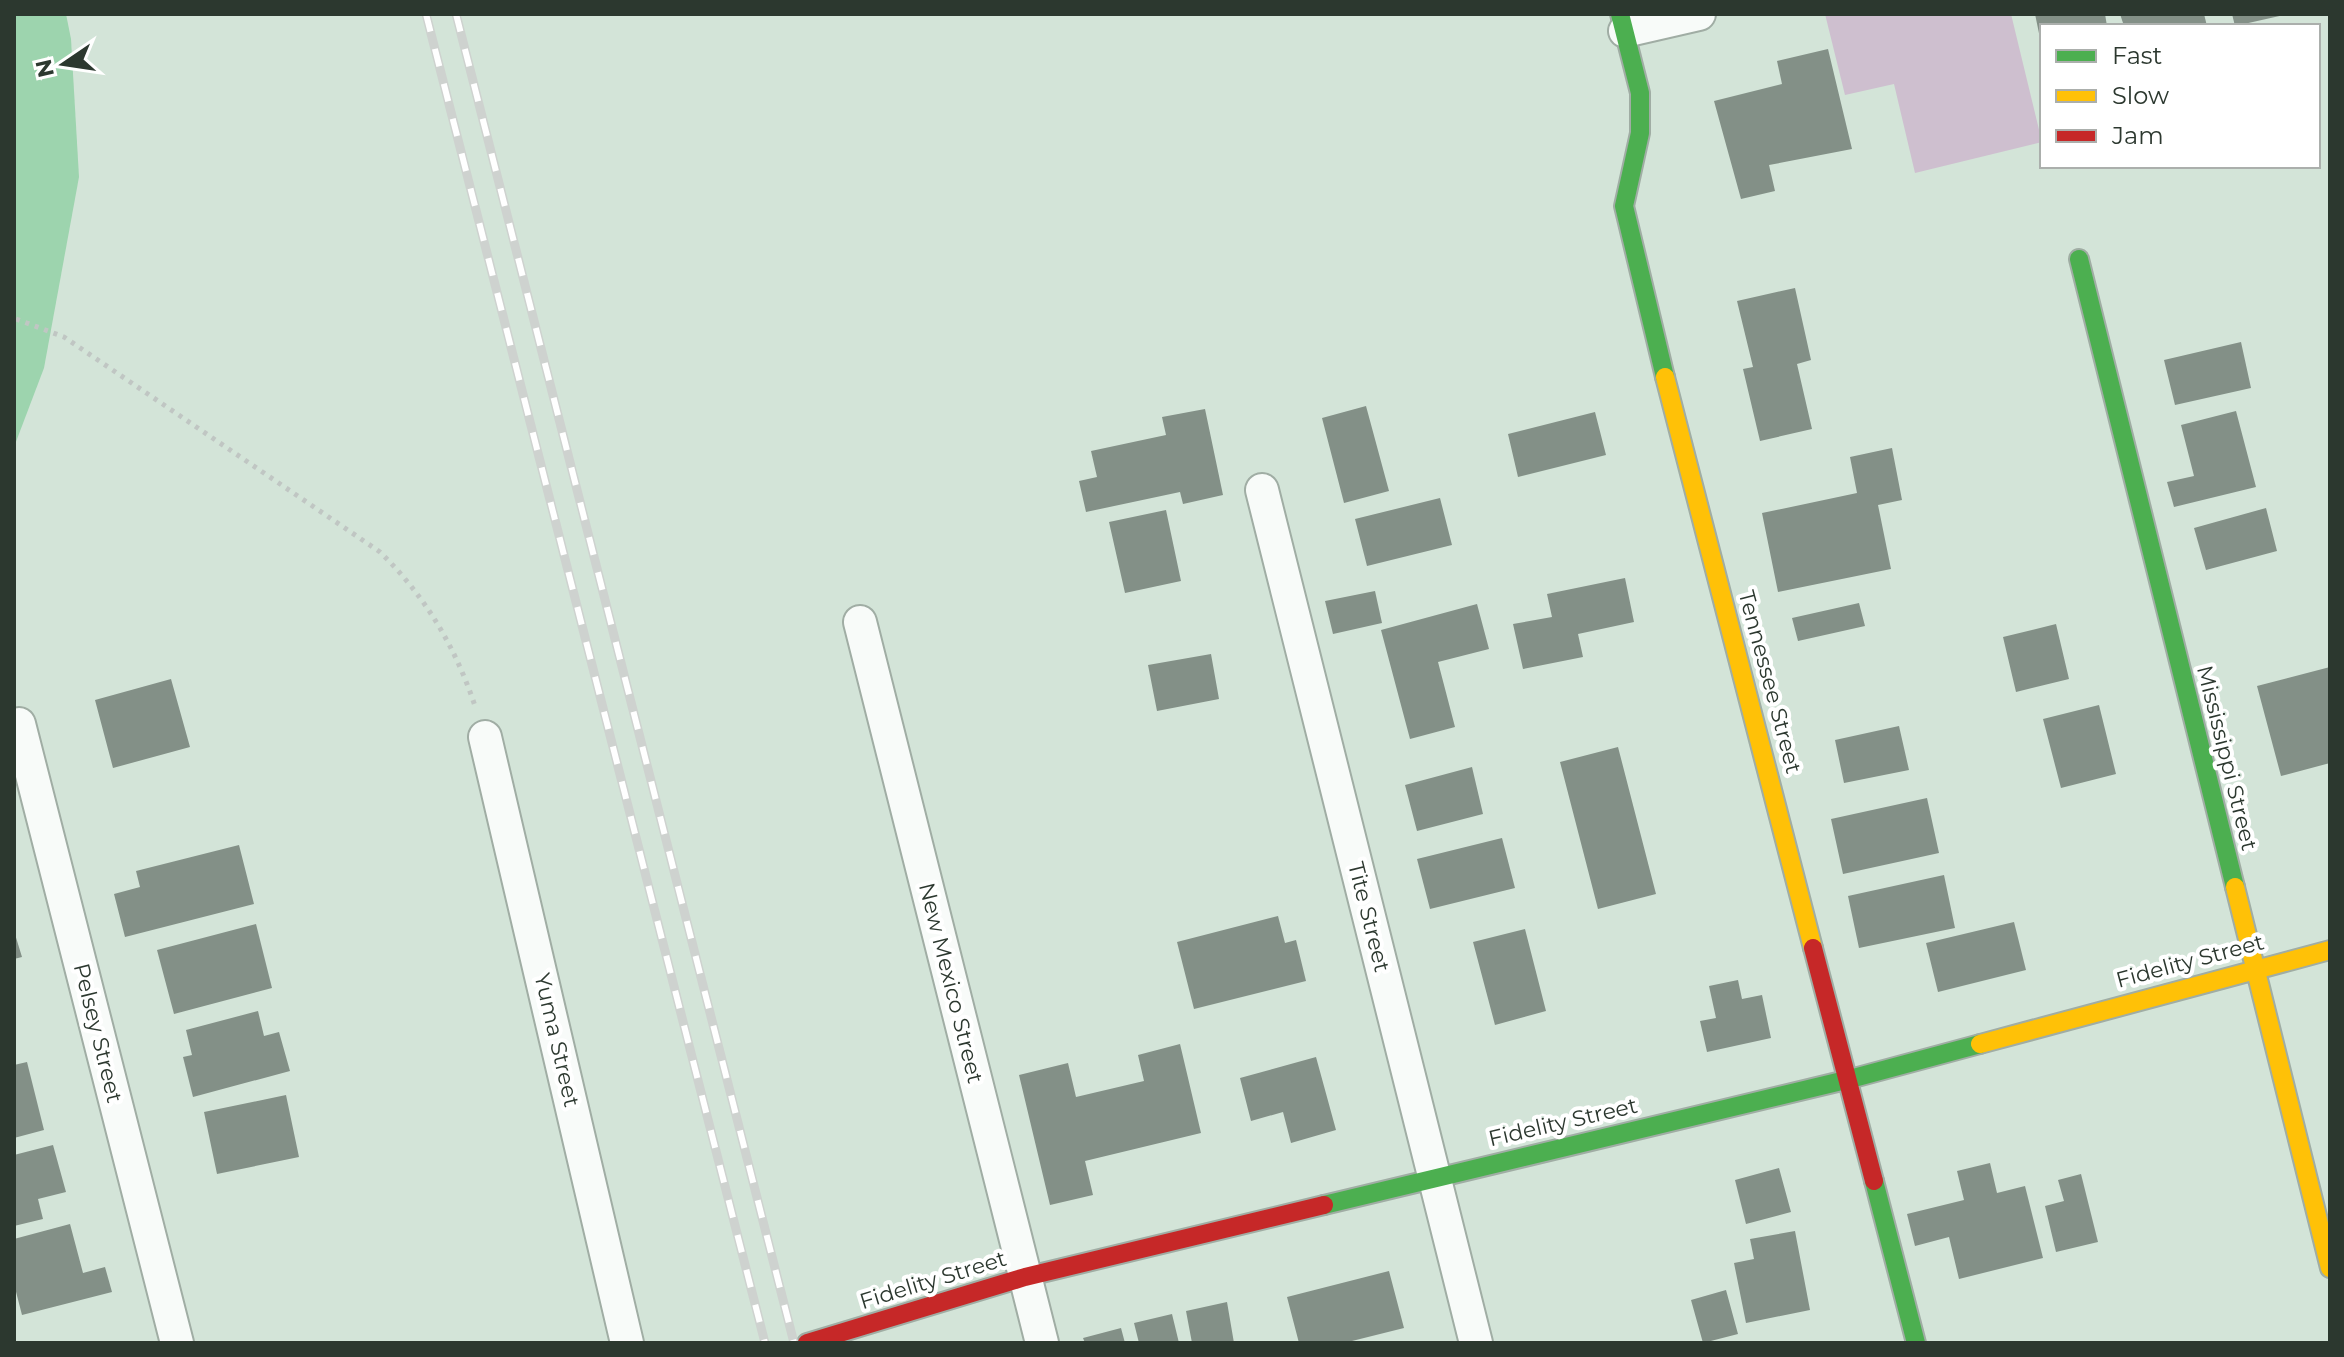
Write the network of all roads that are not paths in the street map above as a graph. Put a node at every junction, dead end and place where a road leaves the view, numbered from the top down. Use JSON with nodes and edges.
{"nodes":[{"id":1,"x":1699,"y":14,"type":"edge"},
{"id":2,"x":1622,"y":23,"type":"edge"},
{"id":3,"x":2079,"y":259,"type":"dead end"},
{"id":4,"x":1262,"y":490,"type":"dead end"},
{"id":5,"x":860,"y":622,"type":"dead end"},
{"id":6,"x":19,"y":724,"type":"dead end"},
{"id":7,"x":485,"y":737,"type":"road end"},
{"id":8,"x":2330,"y":950,"type":"edge"},
{"id":9,"x":2254,"y":968,"type":"junction"},
{"id":10,"x":1850,"y":1079,"type":"junction"},
{"id":11,"x":1434,"y":1177,"type":"junction"},
{"id":12,"x":2330,"y":1268,"type":"edge"},
{"id":13,"x":1025,"y":1277,"type":"junction"},
{"id":14,"x":177,"y":1343,"type":"edge"},
{"id":15,"x":627,"y":1343,"type":"edge"},
{"id":16,"x":807,"y":1343,"type":"edge"},
{"id":17,"x":1042,"y":1343,"type":"edge"},
{"id":18,"x":1476,"y":1343,"type":"edge"},
{"id":19,"x":1916,"y":1343,"type":"edge"}],
"edges":[{"from":1,"to":2,"type":"street"},
{"from":2,"to":10,"type":"street","name":"Tennessee Street"},
{"from":3,"to":9,"type":"street","name":"Mississippi Street"},
{"from":4,"to":11,"type":"street","name":"Tite Street"},
{"from":5,"to":13,"type":"street","name":"New Mexico Street"},
{"from":6,"to":14,"type":"street","name":"Pelsey Street"},
{"from":7,"to":15,"type":"street","name":"Yuma Street"},
{"from":8,"to":9,"type":"street","name":"Fidelity Street"},
{"from":9,"to":10,"type":"street","name":"Fidelity Street"},
{"from":9,"to":12,"type":"street","name":"Mississippi Street"},
{"from":10,"to":11,"type":"street","name":"Fidelity Street"},
{"from":10,"to":19,"type":"street","name":"Tennessee Street"},
{"from":11,"to":13,"type":"street","name":"Fidelity Street"},
{"from":11,"to":18,"type":"street","name":"Tite Street"},
{"from":13,"to":16,"type":"street","name":"Fidelity Street"},
{"from":13,"to":17,"type":"street","name":"New Mexico Street"}]}
